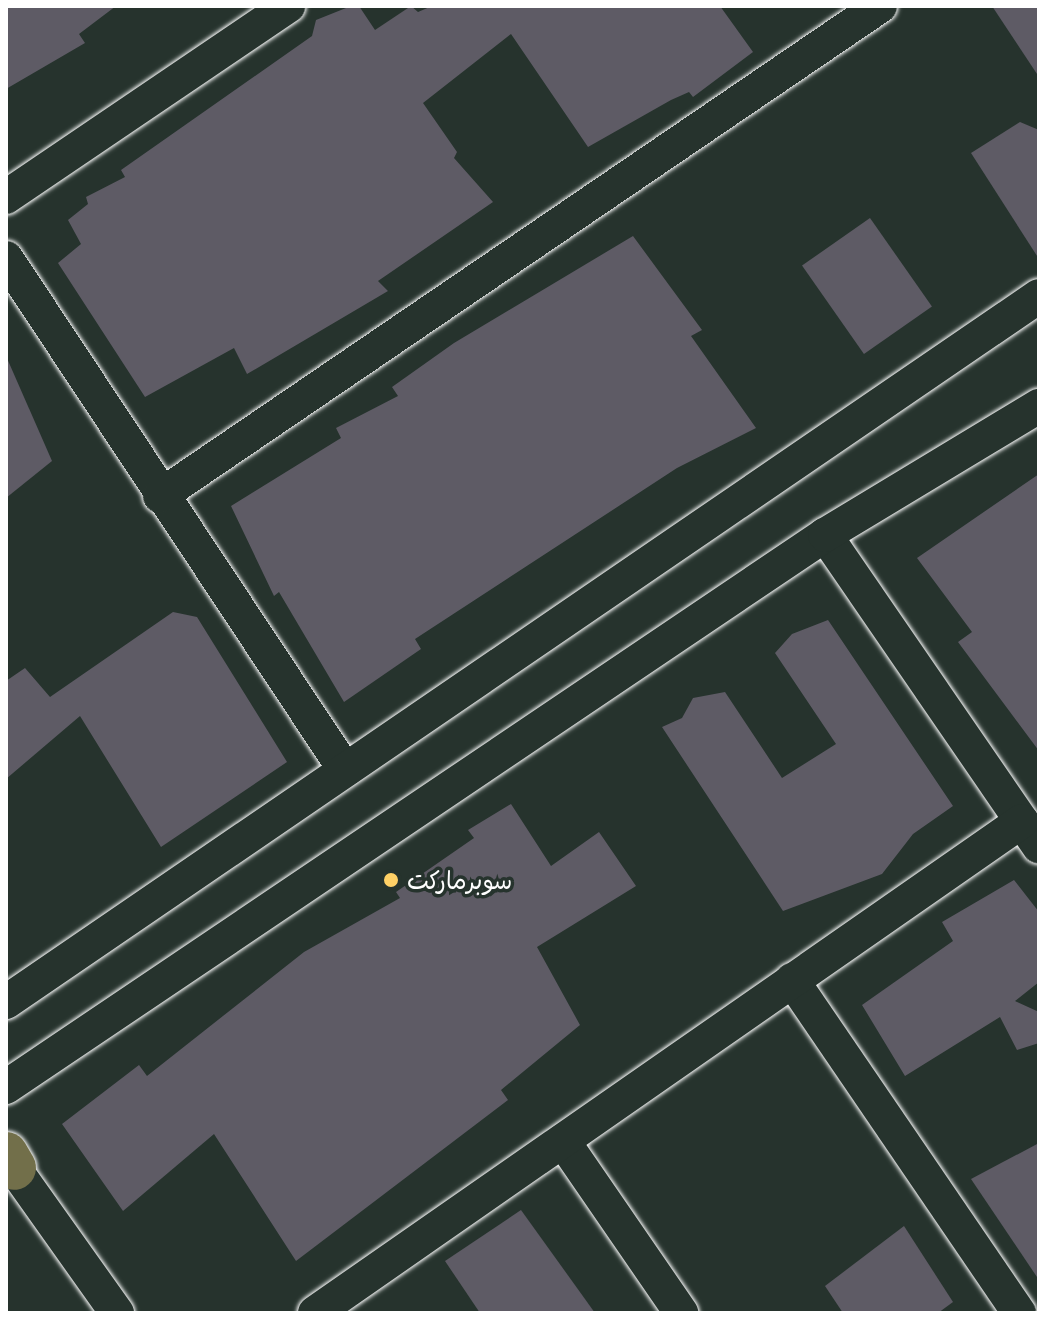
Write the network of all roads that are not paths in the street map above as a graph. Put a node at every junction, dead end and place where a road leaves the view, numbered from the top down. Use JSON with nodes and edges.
{"nodes":[{"id":1,"x":288,"y":6,"type":"edge"},
{"id":2,"x":880,"y":6,"type":"edge"},
{"id":3,"x":6,"y":197,"type":"edge"},
{"id":4,"x":6,"y":258,"type":"edge"},
{"id":5,"x":1039,"y":296,"type":"edge"},
{"id":6,"x":1039,"y":406,"type":"edge"},
{"id":7,"x":160,"y":496,"type":"junction"},
{"id":8,"x":825,"y":535,"type":"junction"},
{"id":9,"x":345,"y":770,"type":"junction"},
{"id":10,"x":1030,"y":833,"type":"edge"},
{"id":11,"x":792,"y":980,"type":"junction"},
{"id":12,"x":6,"y":1002,"type":"edge"},
{"id":13,"x":6,"y":1087,"type":"edge"},
{"id":14,"x":563,"y":1141,"type":"junction"},
{"id":15,"x":10,"y":1161,"type":"edge"},
{"id":16,"x":117,"y":1313,"type":"edge"},
{"id":17,"x":315,"y":1313,"type":"edge"},
{"id":18,"x":681,"y":1313,"type":"edge"},
{"id":19,"x":1019,"y":1313,"type":"edge"}],
"edges":[{"from":1,"to":3,"type":"street"},
{"from":2,"to":7,"type":"street"},
{"from":4,"to":7,"type":"street"},
{"from":5,"to":9,"type":"street"},
{"from":6,"to":8,"type":"street"},
{"from":7,"to":9,"type":"street"},
{"from":8,"to":10,"type":"street"},
{"from":8,"to":13,"type":"street"},
{"from":9,"to":12,"type":"street"},
{"from":10,"to":11,"type":"street"},
{"from":11,"to":14,"type":"street"},
{"from":11,"to":19,"type":"street"},
{"from":14,"to":17,"type":"street"},
{"from":14,"to":18,"type":"street"},
{"from":15,"to":16,"type":"street"}]}
